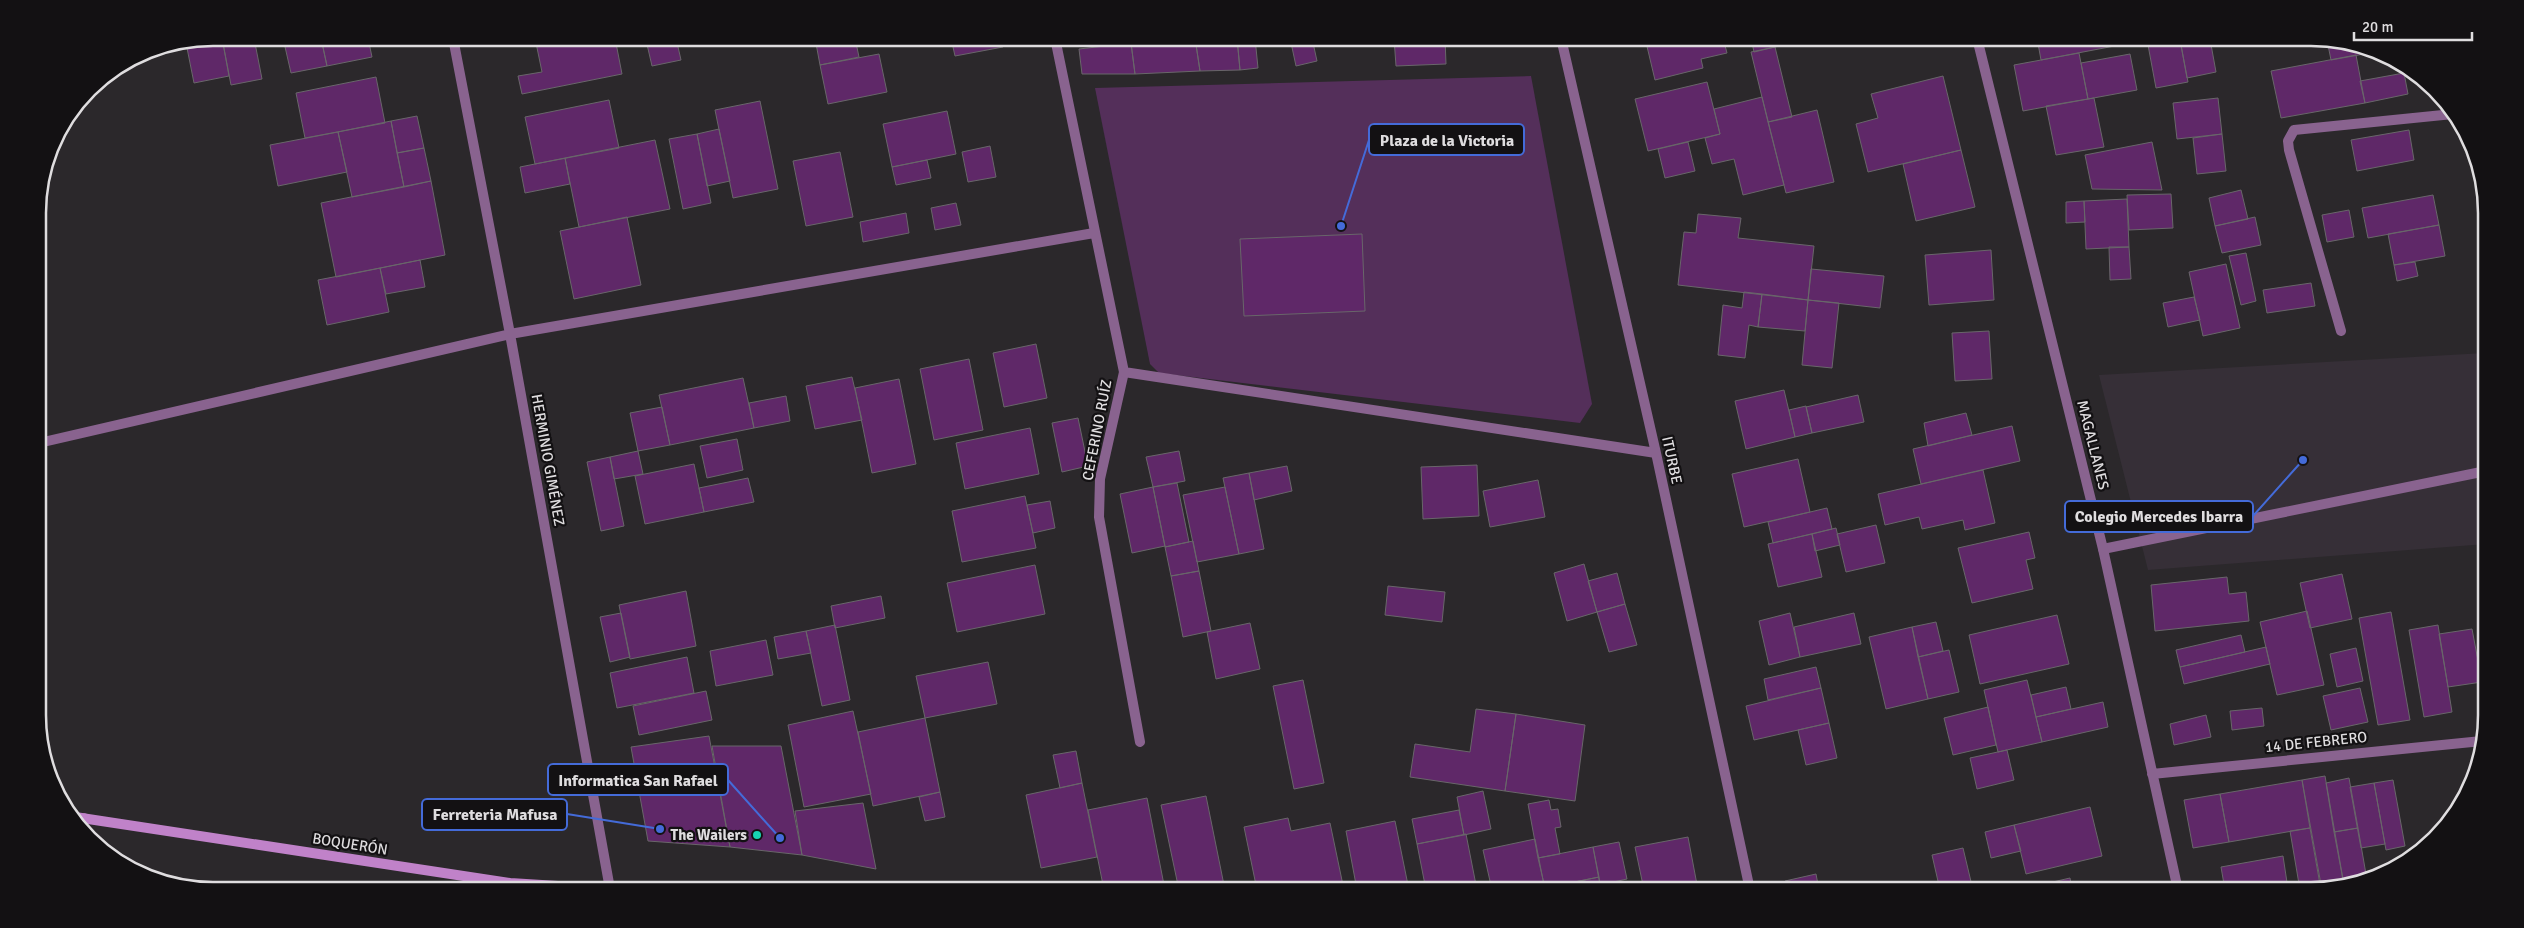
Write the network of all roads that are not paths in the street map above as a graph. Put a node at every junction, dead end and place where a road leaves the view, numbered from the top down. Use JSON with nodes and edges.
{"nodes":[{"id":1,"x":455,"y":46,"type":"edge"},
{"id":2,"x":1057,"y":46,"type":"edge"},
{"id":3,"x":1563,"y":46,"type":"edge"},
{"id":4,"x":1979,"y":46,"type":"edge"},
{"id":5,"x":2445,"y":115,"type":"edge"},
{"id":6,"x":1094,"y":233,"type":"junction"},
{"id":7,"x":2341,"y":331,"type":"dead end"},
{"id":8,"x":510,"y":334,"type":"junction"},
{"id":9,"x":1124,"y":372,"type":"junction"},
{"id":10,"x":47,"y":441,"type":"edge"},
{"id":11,"x":1656,"y":452,"type":"junction"},
{"id":12,"x":2478,"y":473,"type":"edge"},
{"id":13,"x":2103,"y":549,"type":"junction"},
{"id":14,"x":1140,"y":742,"type":"dead end"},
{"id":15,"x":2475,"y":742,"type":"edge"},
{"id":16,"x":2152,"y":774,"type":"junction"},
{"id":17,"x":83,"y":819,"type":"edge"},
{"id":18,"x":1748,"y":881,"type":"edge"},
{"id":19,"x":2176,"y":881,"type":"edge"},
{"id":20,"x":477,"y":882,"type":"edge"},
{"id":21,"x":609,"y":882,"type":"edge"}],
"edges":[{"from":1,"to":8,"type":"street","name":"HERMINIO GIMÉNEZ"},
{"from":2,"to":6,"type":"street","name":"CEFERINO RUÍZ"},
{"from":3,"to":11,"type":"street","name":"ITURBE"},
{"from":4,"to":13,"type":"street","name":"MAGALLANES"},
{"from":5,"to":7,"type":"street"},
{"from":6,"to":8,"type":"street"},
{"from":6,"to":9,"type":"street","name":"CEFERINO RUÍZ"},
{"from":8,"to":10,"type":"street"},
{"from":8,"to":21,"type":"street","name":"HERMINIO GIMÉNEZ"},
{"from":9,"to":11,"type":"street"},
{"from":9,"to":14,"type":"street","name":"CEFERINO RUÍZ"},
{"from":11,"to":18,"type":"street","name":"ITURBE"},
{"from":12,"to":13,"type":"street"},
{"from":13,"to":16,"type":"street","name":"MAGALLANES"},
{"from":15,"to":16,"type":"street","name":"14 DE FEBRERO"},
{"from":16,"to":19,"type":"street","name":"MAGALLANES"},
{"from":17,"to":20,"type":"street","name":"BOQUERÓN"}]}
